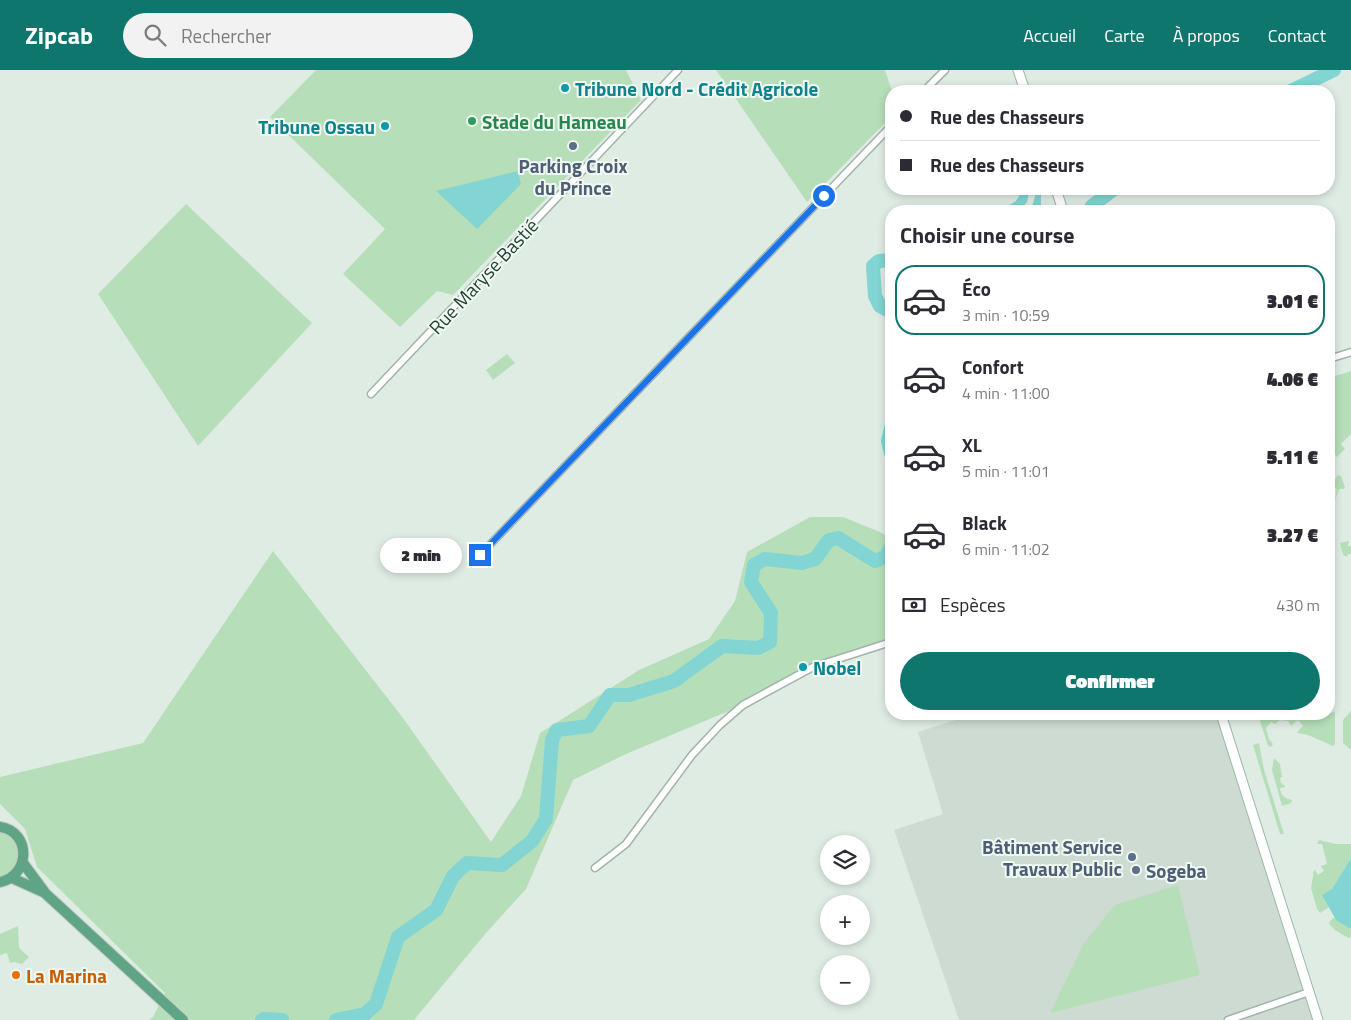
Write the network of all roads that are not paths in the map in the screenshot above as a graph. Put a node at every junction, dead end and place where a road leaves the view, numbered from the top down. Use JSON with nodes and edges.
{"nodes":[{"id":1,"x":678,"y":70,"type":"edge"},
{"id":2,"x":945,"y":70,"type":"edge"},
{"id":3,"x":1018,"y":70,"type":"edge"},
{"id":4,"x":930,"y":85,"type":"edge"},
{"id":5,"x":1023,"y":85,"type":"edge"},
{"id":6,"x":885,"y":132,"type":"edge"},
{"id":7,"x":1351,"y":352,"type":"edge"},
{"id":8,"x":1335,"y":357,"type":"edge"},
{"id":9,"x":371,"y":394,"type":"dead end"},
{"id":10,"x":480,"y":555,"type":"dead end"},
{"id":11,"x":885,"y":644,"type":"edge"},
{"id":12,"x":1224,"y":720,"type":"edge"},
{"id":13,"x":0,"y":827,"type":"edge"},
{"id":14,"x":23,"y":863,"type":"junction"},
{"id":15,"x":595,"y":868,"type":"dead end"},
{"id":16,"x":12,"y":878,"type":"junction"},
{"id":17,"x":0,"y":882,"type":"edge"},
{"id":18,"x":46,"y":894,"type":"junction"},
{"id":19,"x":1309,"y":992,"type":"junction"},
{"id":20,"x":183,"y":1020,"type":"edge"},
{"id":21,"x":1228,"y":1020,"type":"edge"},
{"id":22,"x":1318,"y":1020,"type":"edge"}],
"edges":[{"from":1,"to":9,"type":"street","name":"Rue Maryse Bastié"},
{"from":2,"to":4,"type":"street"},
{"from":3,"to":5,"type":"main road"},
{"from":6,"to":10,"type":"street"},
{"from":7,"to":8,"type":"street"},
{"from":11,"to":15,"type":"street"},
{"from":12,"to":19,"type":"main road"},
{"from":13,"to":14,"type":"main road"},
{"from":14,"to":16,"type":"main road"},
{"from":14,"to":18,"type":"main road"},
{"from":16,"to":17,"type":"main road"},
{"from":16,"to":18,"type":"main road"},
{"from":18,"to":20,"type":"main road"},
{"from":19,"to":21,"type":"street"},
{"from":19,"to":22,"type":"main road"}]}
